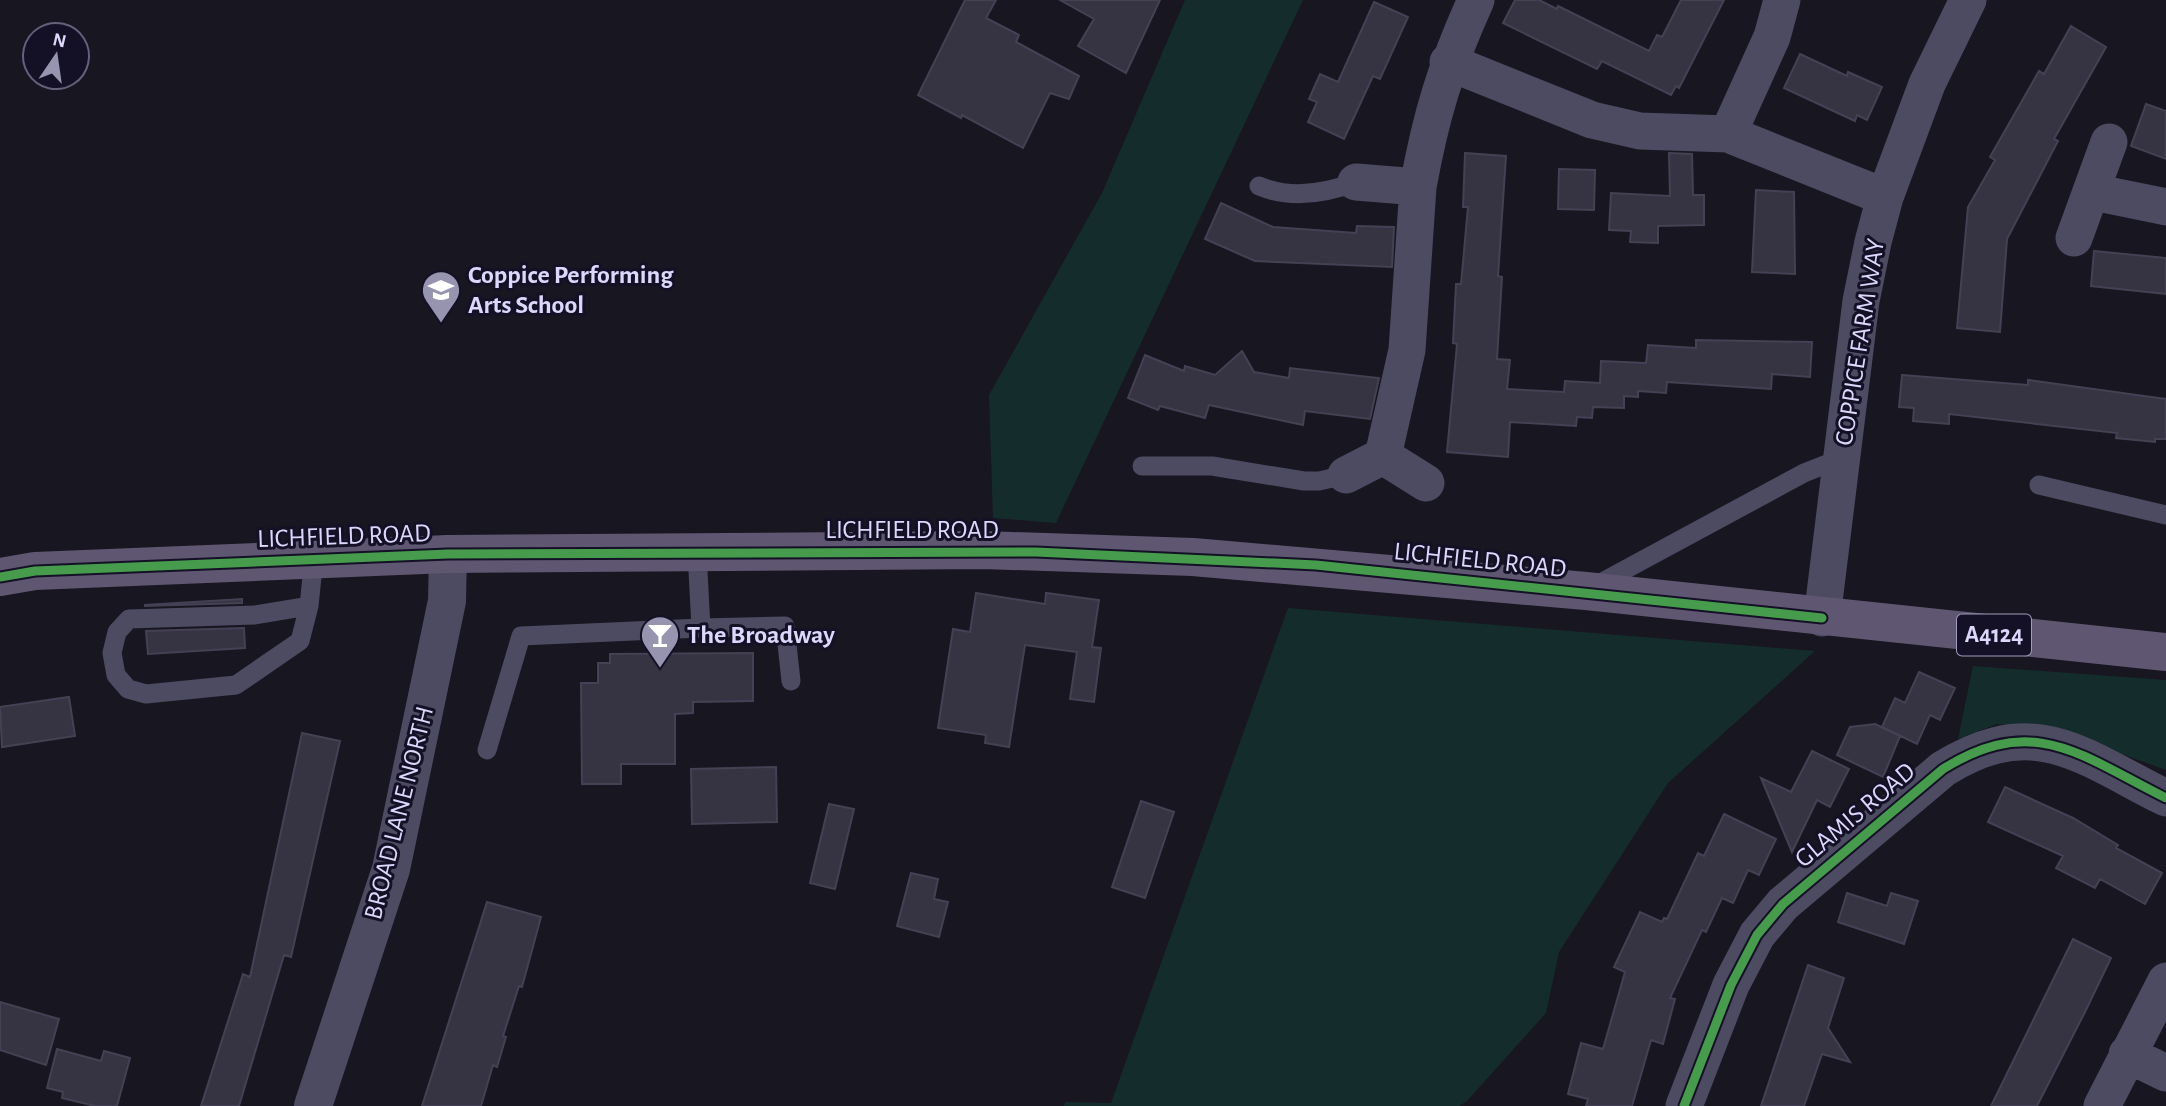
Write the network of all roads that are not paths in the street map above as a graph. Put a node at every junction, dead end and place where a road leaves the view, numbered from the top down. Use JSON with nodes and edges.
{"nodes":[{"id":1,"x":1476,"y":0,"type":"edge"},
{"id":2,"x":1782,"y":0,"type":"edge"},
{"id":3,"x":1968,"y":0,"type":"edge"},
{"id":4,"x":1448,"y":62,"type":"junction"},
{"id":5,"x":1727,"y":134,"type":"junction"},
{"id":6,"x":2109,"y":142,"type":"dead end"},
{"id":7,"x":1356,"y":182,"type":"joint"},
{"id":8,"x":1259,"y":186,"type":"dead end"},
{"id":9,"x":1418,"y":187,"type":"junction"},
{"id":10,"x":2093,"y":192,"type":"junction"},
{"id":11,"x":1885,"y":197,"type":"junction"},
{"id":12,"x":2166,"y":207,"type":"edge"},
{"id":13,"x":2074,"y":238,"type":"dead end"},
{"id":14,"x":1383,"y":456,"type":"junction"},
{"id":15,"x":1842,"y":458,"type":"junction"},
{"id":16,"x":1142,"y":466,"type":"dead end"},
{"id":17,"x":1346,"y":475,"type":"joint"},
{"id":18,"x":1426,"y":483,"type":"dead end"},
{"id":19,"x":2039,"y":485,"type":"dead end"},
{"id":20,"x":2166,"y":515,"type":"edge"},
{"id":21,"x":697,"y":552,"type":"junction"},
{"id":22,"x":448,"y":554,"type":"junction"},
{"id":23,"x":314,"y":558,"type":"junction"},
{"id":24,"x":0,"y":577,"type":"edge"},
{"id":25,"x":1586,"y":591,"type":"junction"},
{"id":26,"x":309,"y":606,"type":"junction"},
{"id":27,"x":1822,"y":618,"type":"junction"},
{"id":28,"x":701,"y":628,"type":"junction"},
{"id":29,"x":2166,"y":652,"type":"edge"},
{"id":30,"x":791,"y":681,"type":"dead end"},
{"id":31,"x":487,"y":750,"type":"dead end"},
{"id":32,"x":2166,"y":798,"type":"edge"},
{"id":33,"x":2166,"y":981,"type":"edge"},
{"id":34,"x":2127,"y":1054,"type":"junction"},
{"id":35,"x":2166,"y":1073,"type":"edge"},
{"id":36,"x":313,"y":1106,"type":"edge"},
{"id":37,"x":1684,"y":1106,"type":"edge"},
{"id":38,"x":2102,"y":1106,"type":"edge"}],
"edges":[{"from":1,"to":4,"type":"street"},
{"from":2,"to":5,"type":"street"},
{"from":3,"to":11,"type":"street","name":"COPPICE FARM WAY"},
{"from":4,"to":5,"type":"street"},
{"from":4,"to":9,"type":"street"},
{"from":5,"to":11,"type":"street"},
{"from":6,"to":10,"type":"street"},
{"from":7,"to":8,"type":"lane"},
{"from":7,"to":9,"type":"street"},
{"from":9,"to":14,"type":"street"},
{"from":10,"to":12,"type":"street"},
{"from":10,"to":13,"type":"street"},
{"from":11,"to":15,"type":"street","name":"COPPICE FARM WAY"},
{"from":14,"to":17,"type":"street"},
{"from":14,"to":18,"type":"street"},
{"from":15,"to":25,"type":"lane"},
{"from":15,"to":27,"type":"street","name":"COPPICE FARM WAY"},
{"from":16,"to":17,"type":"lane"},
{"from":19,"to":20,"type":"lane"},
{"from":21,"to":22,"type":"main road","name":"LICHFIELD ROAD","number":"A4124"},
{"from":21,"to":25,"type":"main road","name":"LICHFIELD ROAD","number":"A4124"},
{"from":21,"to":28,"type":"lane"},
{"from":22,"to":23,"type":"main road","name":"LICHFIELD ROAD","number":"A4124"},
{"from":22,"to":36,"type":"street","name":"BROAD LANE NORTH"},
{"from":23,"to":24,"type":"main road","name":"LICHFIELD ROAD","number":"A4124"},
{"from":23,"to":26,"type":"lane"},
{"from":25,"to":27,"type":"main road","name":"LICHFIELD ROAD","number":"A4124"},
{"from":26,"to":26,"type":"lane"},
{"from":27,"to":29,"type":"main road","name":"LICHFIELD ROAD","number":"A4124"},
{"from":28,"to":30,"type":"lane"},
{"from":28,"to":31,"type":"lane"},
{"from":32,"to":37,"type":"street","name":"GLAMIS ROAD"},
{"from":33,"to":34,"type":"street"},
{"from":34,"to":35,"type":"street"},
{"from":34,"to":38,"type":"street"}]}
